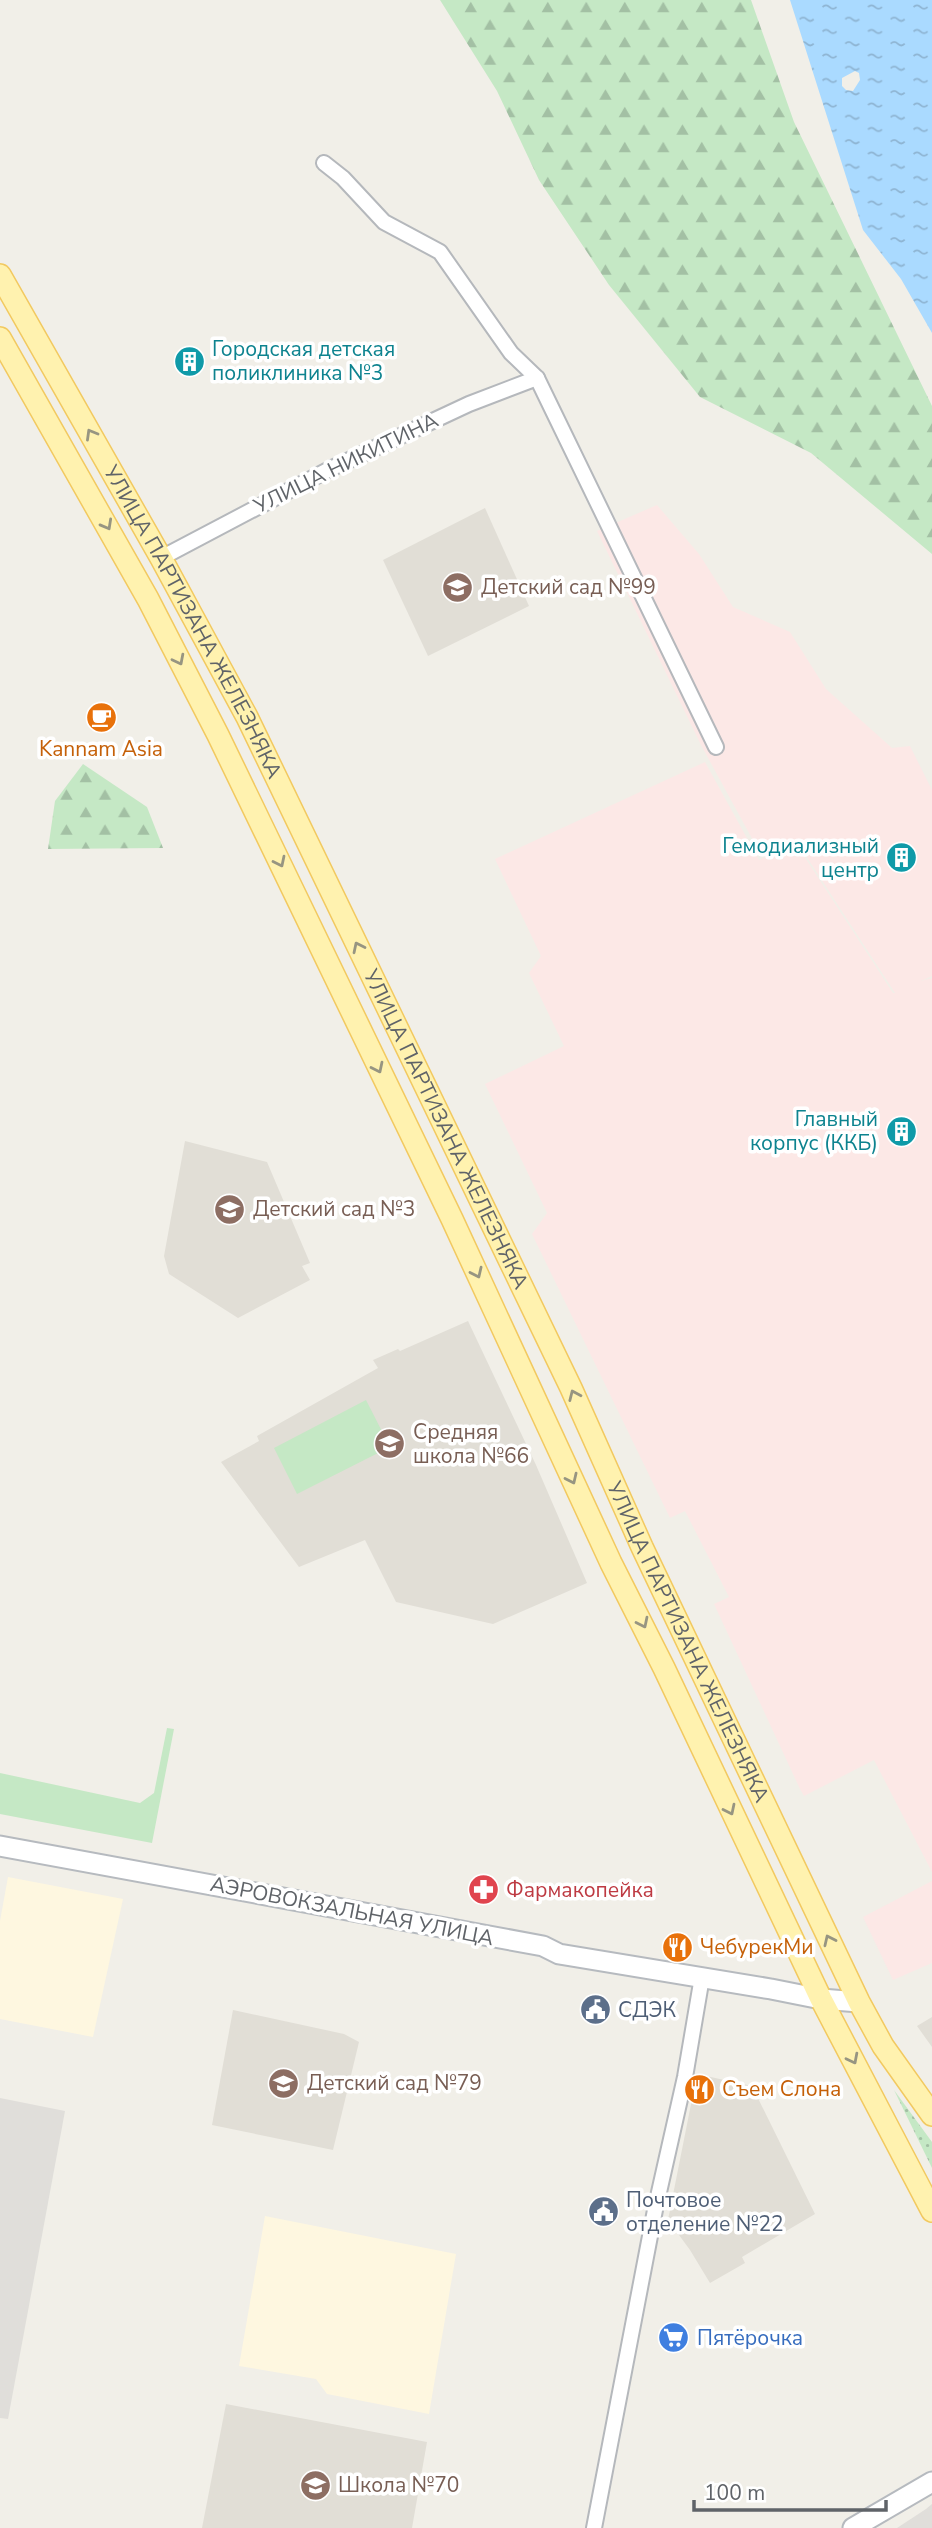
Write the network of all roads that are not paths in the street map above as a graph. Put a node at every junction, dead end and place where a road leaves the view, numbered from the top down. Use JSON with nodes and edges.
{"nodes":[{"id":1,"x":324,"y":163,"type":"dead end"},
{"id":2,"x":0,"y":275,"type":"edge"},
{"id":3,"x":0,"y":338,"type":"edge"},
{"id":4,"x":537,"y":378,"type":"junction"},
{"id":5,"x":161,"y":558,"type":"junction"},
{"id":6,"x":247,"y":717,"type":"junction"},
{"id":7,"x":218,"y":735,"type":"junction"},
{"id":8,"x":716,"y":747,"type":"dead end"},
{"id":9,"x":286,"y":796,"type":"junction"},
{"id":10,"x":257,"y":816,"type":"junction"},
{"id":11,"x":642,"y":1547,"type":"junction"},
{"id":12,"x":611,"y":1563,"type":"junction"},
{"id":13,"x":0,"y":1846,"type":"edge"},
{"id":14,"x":702,"y":1977,"type":"junction"},
{"id":15,"x":821,"y":1999,"type":"junction"},
{"id":16,"x":859,"y":2002,"type":"junction"},
{"id":17,"x":932,"y":2115,"type":"edge"},
{"id":18,"x":932,"y":2189,"type":"edge"},
{"id":19,"x":932,"y":2210,"type":"edge"},
{"id":20,"x":932,"y":2482,"type":"edge"},
{"id":21,"x":594,"y":2528,"type":"edge"},
{"id":22,"x":853,"y":2528,"type":"edge"}],
"edges":[{"from":1,"to":4,"type":"street"},
{"from":5,"to":2,"type":"main road","name":"УЛИЦА ПАРТИЗАНА ЖЕЛЕЗНЯКА","one_way":true},
{"from":3,"to":7,"type":"main road","name":"УЛИЦА ПАРТИЗАНА ЖЕЛЕЗНЯКА","one_way":true},
{"from":4,"to":5,"type":"street","name":"УЛИЦА НИКИТИНА"},
{"from":4,"to":8,"type":"street"},
{"from":5,"to":6,"type":"main road","name":"УЛИЦА ПАРТИЗАНА ЖЕЛЕЗНЯКА"},
{"from":6,"to":7,"type":"main road"},
{"from":6,"to":9,"type":"main road","name":"УЛИЦА ПАРТИЗАНА ЖЕЛЕЗНЯКА"},
{"from":7,"to":10,"type":"main road","name":"УЛИЦА ПАРТИЗАНА ЖЕЛЕЗНЯКА"},
{"from":9,"to":10,"type":"main road"},
{"from":11,"to":9,"type":"main road","name":"УЛИЦА ПАРТИЗАНА ЖЕЛЕЗНЯКА","one_way":true},
{"from":10,"to":12,"type":"main road","name":"УЛИЦА ПАРТИЗАНА ЖЕЛЕЗНЯКА","one_way":true},
{"from":11,"to":12,"type":"main road"},
{"from":16,"to":11,"type":"main road","name":"УЛИЦА ПАРТИЗАНА ЖЕЛЕЗНЯКА","one_way":true},
{"from":12,"to":15,"type":"main road","name":"УЛИЦА ПАРТИЗАНА ЖЕЛЕЗНЯКА","one_way":true},
{"from":13,"to":14,"type":"street","name":"АЭРОВОКЗАЛЬНАЯ УЛИЦА"},
{"from":14,"to":15,"type":"street","name":"АЭРОВОКЗАЛЬНАЯ УЛИЦА"},
{"from":14,"to":21,"type":"street"},
{"from":15,"to":16,"type":"street"},
{"from":15,"to":19,"type":"main road","name":"УЛИЦА ПАРТИЗАНА ЖЕЛЕЗНЯКА","one_way":true},
{"from":16,"to":17,"type":"main road","name":"УЛИЦА ПАРТИЗАНА ЖЕЛЕЗНЯКА"},
{"from":18,"to":19,"type":"main road"},
{"from":20,"to":22,"type":"street"}]}
